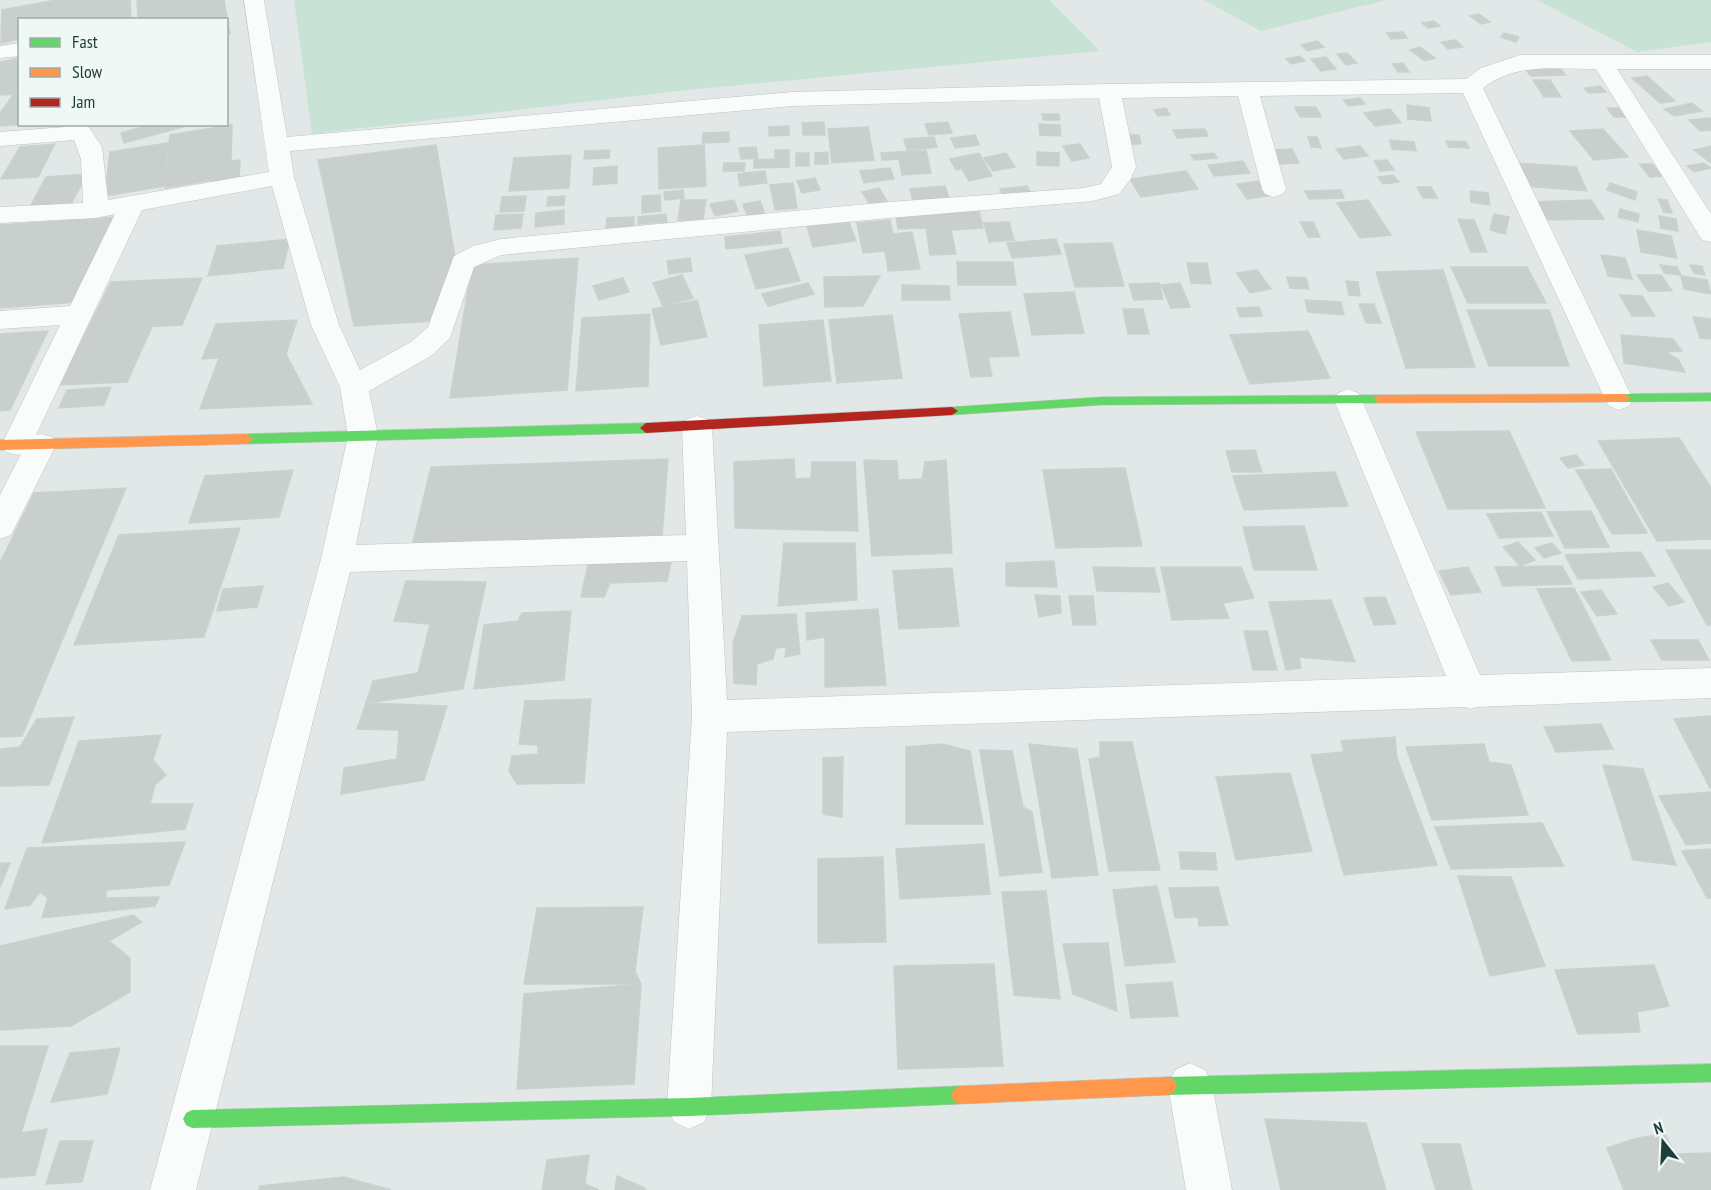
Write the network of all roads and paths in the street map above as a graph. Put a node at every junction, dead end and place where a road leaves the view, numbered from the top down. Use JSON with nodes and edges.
{"nodes":[{"id":1,"x":254,"y":0,"type":"edge"},
{"id":2,"x":1711,"y":62,"type":"edge"},
{"id":3,"x":1603,"y":63,"type":"junction"},
{"id":4,"x":1471,"y":86,"type":"junction"},
{"id":5,"x":1247,"y":89,"type":"junction"},
{"id":6,"x":1109,"y":92,"type":"junction"},
{"id":7,"x":77,"y":129,"type":"edge"},
{"id":8,"x":0,"y":139,"type":"edge"},
{"id":9,"x":278,"y":145,"type":"junction"},
{"id":10,"x":282,"y":177,"type":"junction"},
{"id":11,"x":1274,"y":189,"type":"dead end"},
{"id":12,"x":133,"y":203,"type":"junction"},
{"id":13,"x":96,"y":210,"type":"junction"},
{"id":14,"x":0,"y":216,"type":"edge"},
{"id":15,"x":1711,"y":234,"type":"edge"},
{"id":16,"x":78,"y":315,"type":"junction"},
{"id":17,"x":0,"y":320,"type":"edge"},
{"id":18,"x":354,"y":387,"type":"junction"},
{"id":19,"x":1711,"y":397,"type":"edge"},
{"id":20,"x":1619,"y":399,"type":"junction"},
{"id":21,"x":1348,"y":400,"type":"junction"},
{"id":22,"x":697,"y":427,"type":"junction"},
{"id":23,"x":363,"y":436,"type":"junction"},
{"id":24,"x":19,"y":445,"type":"edge"},
{"id":25,"x":0,"y":526,"type":"edge"},
{"id":26,"x":703,"y":547,"type":"junction"},
{"id":27,"x":337,"y":559,"type":"junction"},
{"id":28,"x":1711,"y":683,"type":"edge"},
{"id":29,"x":1470,"y":693,"type":"junction"},
{"id":30,"x":710,"y":717,"type":"junction"},
{"id":31,"x":1711,"y":1073,"type":"edge"},
{"id":32,"x":1190,"y":1085,"type":"junction"},
{"id":33,"x":689,"y":1107,"type":"junction"},
{"id":34,"x":192,"y":1119,"type":"junction"},
{"id":35,"x":173,"y":1190,"type":"edge"},
{"id":36,"x":1209,"y":1190,"type":"edge"}],
"edges":[{"from":1,"to":9,"type":"street"},
{"from":2,"to":3,"type":"street"},
{"from":3,"to":4,"type":"street"},
{"from":3,"to":15,"type":"street"},
{"from":4,"to":5,"type":"street"},
{"from":4,"to":20,"type":"street"},
{"from":5,"to":6,"type":"street"},
{"from":5,"to":11,"type":"street"},
{"from":6,"to":9,"type":"street"},
{"from":6,"to":18,"type":"street"},
{"from":7,"to":8,"type":"street"},
{"from":7,"to":13,"type":"street"},
{"from":9,"to":10,"type":"street"},
{"from":10,"to":12,"type":"street"},
{"from":10,"to":18,"type":"street"},
{"from":12,"to":13,"type":"street"},
{"from":12,"to":16,"type":"street"},
{"from":13,"to":14,"type":"street"},
{"from":16,"to":17,"type":"street"},
{"from":16,"to":24,"type":"street"},
{"from":18,"to":23,"type":"street"},
{"from":19,"to":20,"type":"street"},
{"from":20,"to":21,"type":"street"},
{"from":21,"to":22,"type":"street"},
{"from":21,"to":29,"type":"street"},
{"from":22,"to":23,"type":"street"},
{"from":22,"to":26,"type":"street"},
{"from":23,"to":24,"type":"street"},
{"from":23,"to":27,"type":"street"},
{"from":24,"to":25,"type":"street"},
{"from":26,"to":27,"type":"street"},
{"from":26,"to":30,"type":"street"},
{"from":27,"to":34,"type":"street"},
{"from":28,"to":29,"type":"street"},
{"from":29,"to":30,"type":"street"},
{"from":30,"to":33,"type":"street"},
{"from":31,"to":32,"type":"street"},
{"from":32,"to":33,"type":"street"},
{"from":32,"to":36,"type":"street"},
{"from":33,"to":34,"type":"street"},
{"from":34,"to":35,"type":"street"}]}
